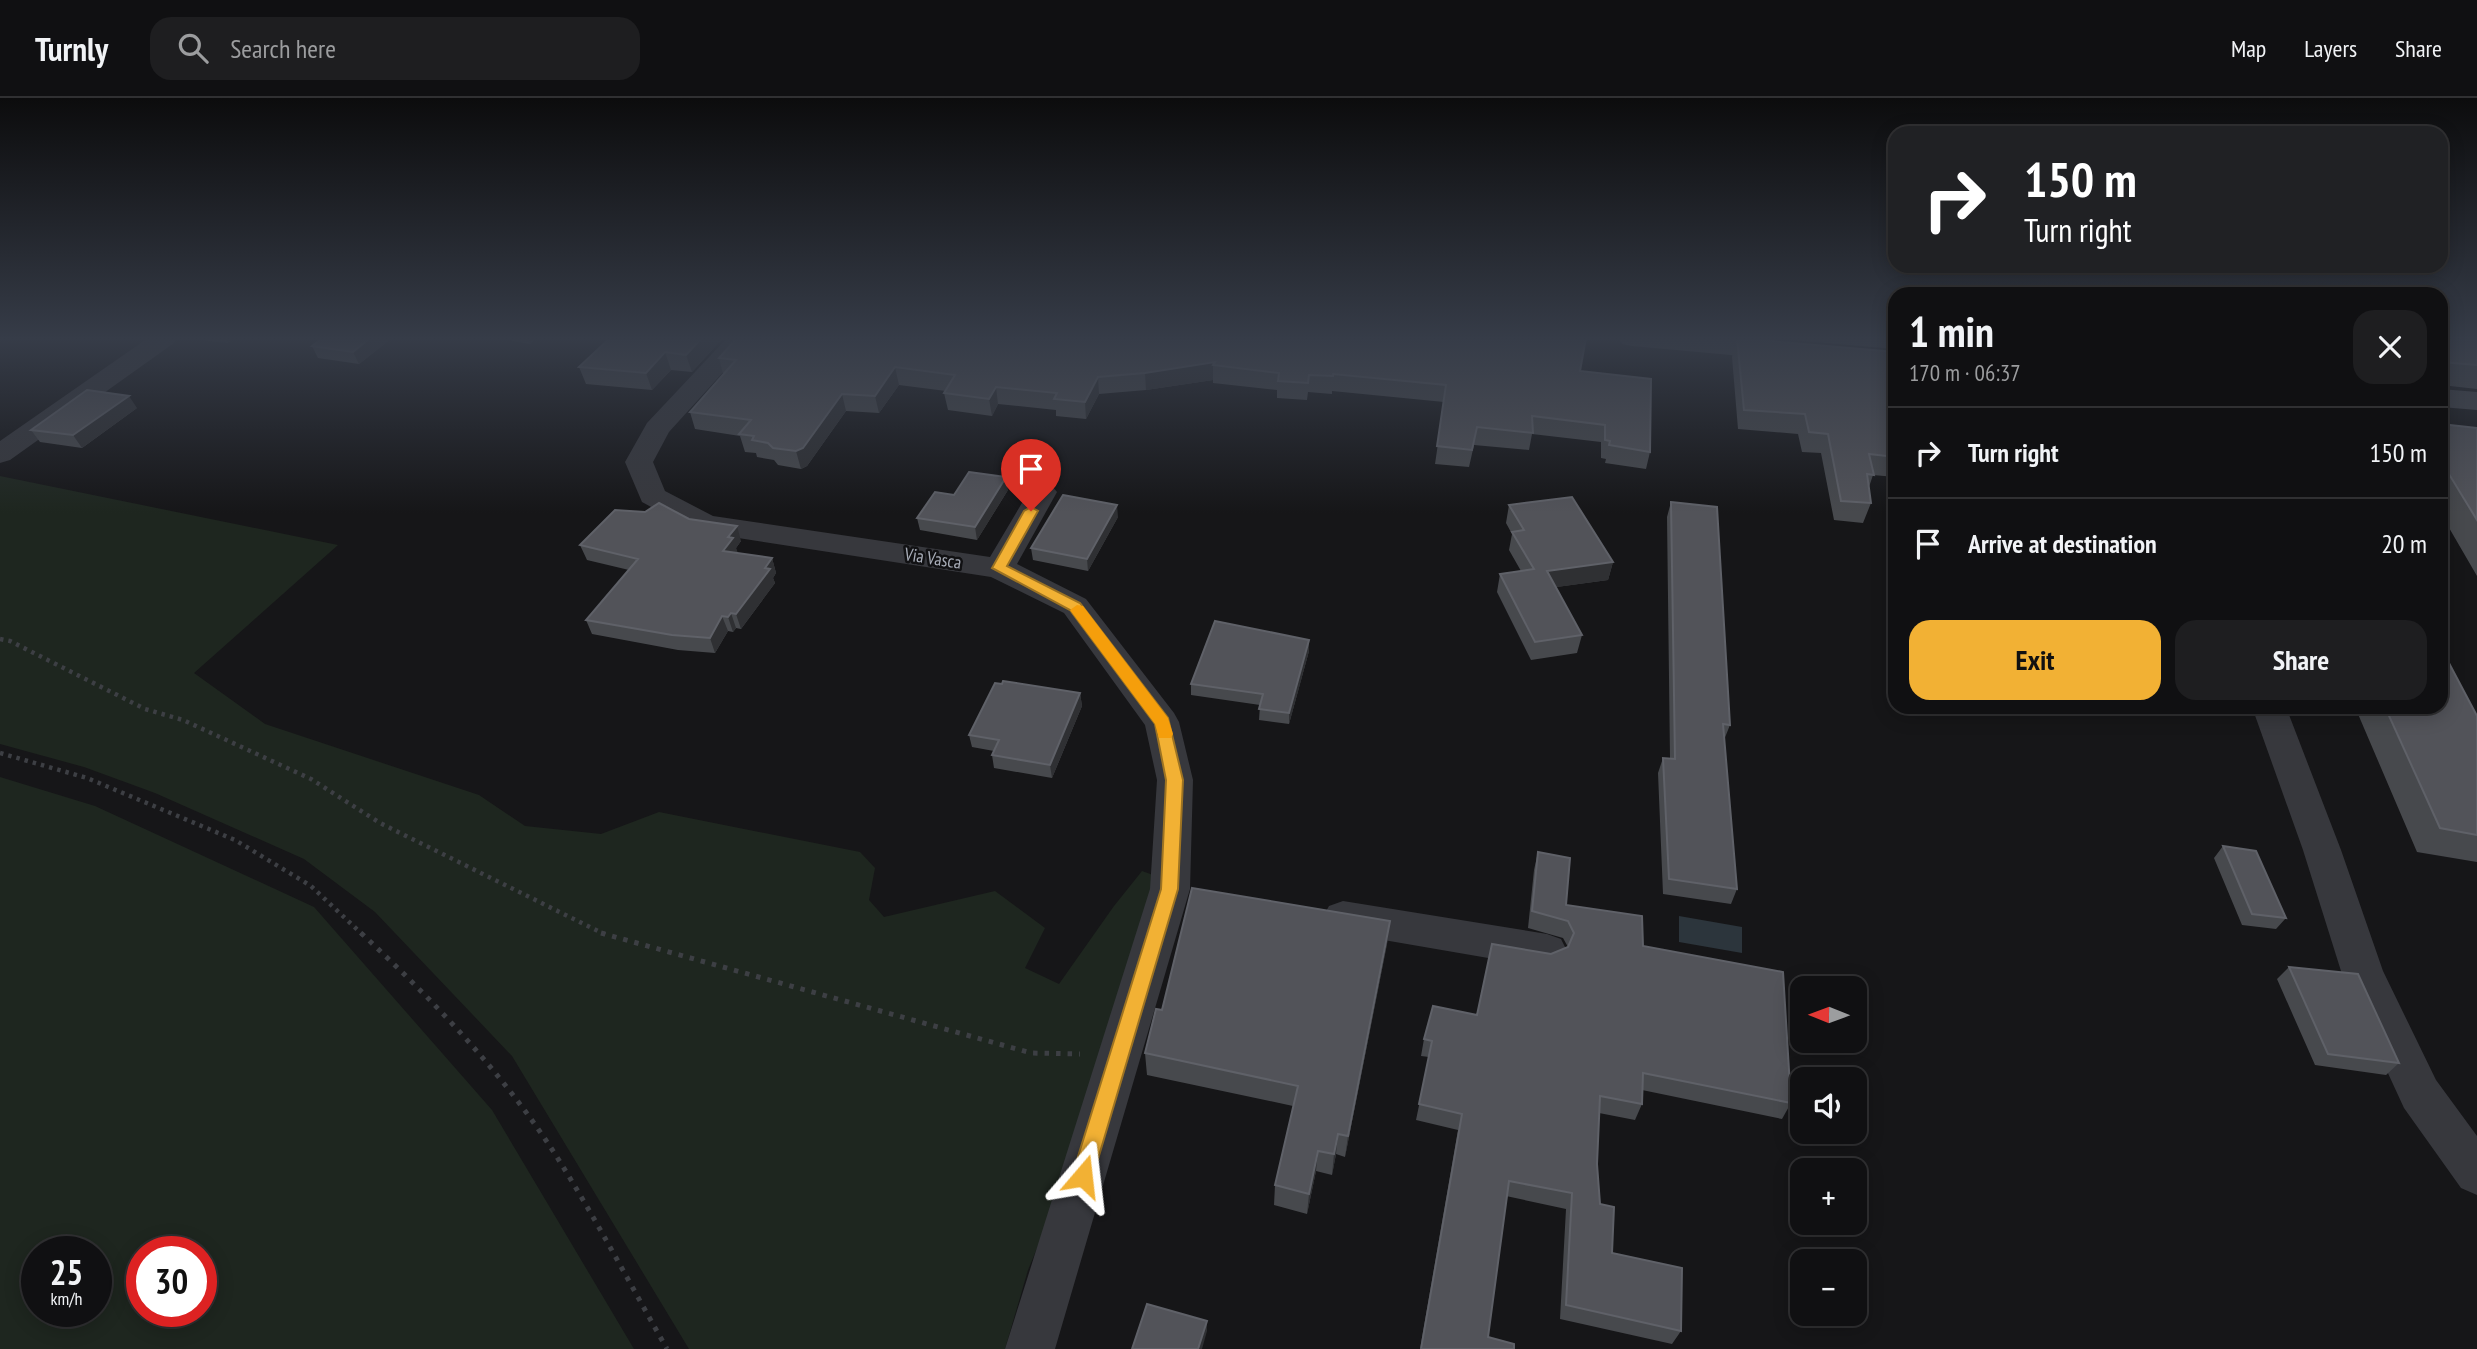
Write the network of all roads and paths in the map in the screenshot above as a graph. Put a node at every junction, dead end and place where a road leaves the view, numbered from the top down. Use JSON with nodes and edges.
{"nodes":[{"id":1,"x":82,"y":396,"type":"edge"},
{"id":2,"x":687,"y":396,"type":"edge"},
{"id":3,"x":2448,"y":399,"type":"edge"},
{"id":4,"x":2477,"y":401,"type":"edge"},
{"id":5,"x":0,"y":454,"type":"edge"},
{"id":6,"x":1042,"y":492,"type":"dead end"},
{"id":7,"x":999,"y":568,"type":"junction"},
{"id":8,"x":0,"y":639,"type":"edge"},
{"id":9,"x":2272,"y":714,"type":"edge"},
{"id":10,"x":0,"y":754,"type":"edge"},
{"id":11,"x":1170,"y":889,"type":"junction"},
{"id":12,"x":1210,"y":895,"type":"edge"},
{"id":13,"x":1304,"y":911,"type":"edge"},
{"id":14,"x":1547,"y":951,"type":"edge"},
{"id":15,"x":1120,"y":1055,"type":"junction"},
{"id":16,"x":2477,"y":1174,"type":"edge"},
{"id":17,"x":667,"y":1349,"type":"edge"},
{"id":18,"x":1030,"y":1349,"type":"edge"}],
"edges":[{"from":1,"to":5,"type":"street"},
{"from":2,"to":7,"type":"street","name":"Via Vasca"},
{"from":3,"to":4,"type":"street"},
{"from":6,"to":7,"type":"street"},
{"from":7,"to":11,"type":"street","name":"Via Vasca"},
{"from":8,"to":15,"type":"path"},
{"from":9,"to":16,"type":"street"},
{"from":10,"to":17,"type":"path"},
{"from":11,"to":12,"type":"street"},
{"from":11,"to":15,"type":"street","name":"Via Vasca"},
{"from":13,"to":14,"type":"street"},
{"from":15,"to":18,"type":"street","name":"Via Vasca"}]}
